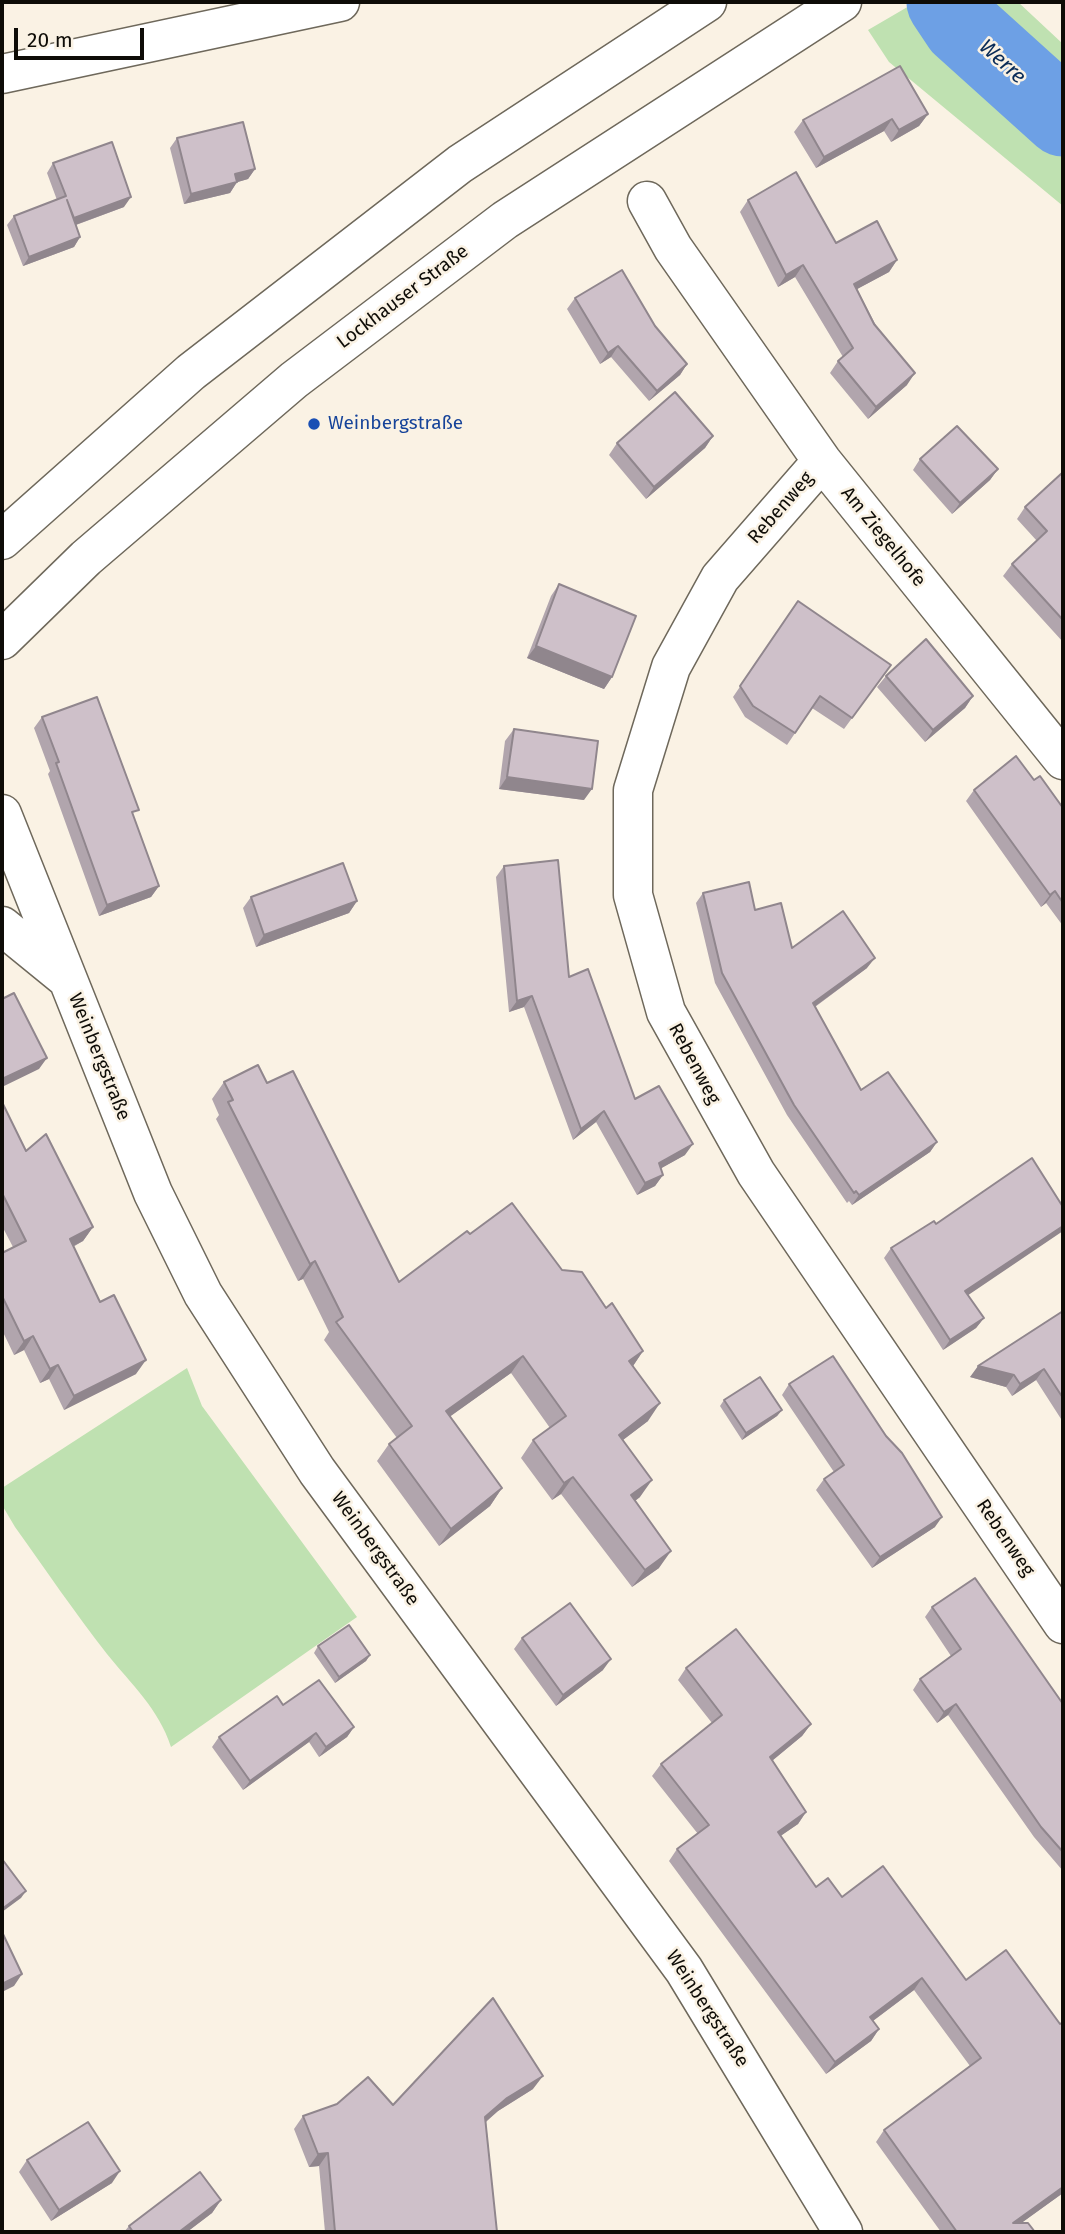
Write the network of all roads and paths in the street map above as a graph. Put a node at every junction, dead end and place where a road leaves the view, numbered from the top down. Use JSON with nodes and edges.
{"nodes":[{"id":1,"x":340,"y":2,"type":"edge"},
{"id":2,"x":707,"y":2,"type":"edge"},
{"id":3,"x":842,"y":2,"type":"edge"},
{"id":4,"x":2,"y":74,"type":"edge"},
{"id":5,"x":647,"y":201,"type":"dead end"},
{"id":6,"x":821,"y":461,"type":"junction"},
{"id":7,"x":2,"y":540,"type":"edge"},
{"id":8,"x":2,"y":640,"type":"edge"},
{"id":9,"x":1063,"y":760,"type":"edge"},
{"id":10,"x":2,"y":814,"type":"edge"},
{"id":11,"x":2,"y":926,"type":"edge"},
{"id":12,"x":68,"y":979,"type":"junction"},
{"id":13,"x":1063,"y":1624,"type":"edge"},
{"id":14,"x":843,"y":2232,"type":"edge"}],
"edges":[{"from":1,"to":4,"type":"street"},
{"from":2,"to":7,"type":"street"},
{"from":3,"to":8,"type":"street","name":"Lockhauser Straße"},
{"from":5,"to":6,"type":"street","name":"Am Ziegelhofe"},
{"from":6,"to":9,"type":"street","name":"Am Ziegelhofe"},
{"from":6,"to":13,"type":"street","name":"Rebenweg"},
{"from":10,"to":12,"type":"street","name":"Weinbergstraße"},
{"from":11,"to":12,"type":"street"},
{"from":12,"to":14,"type":"street","name":"Weinbergstraße"}]}
